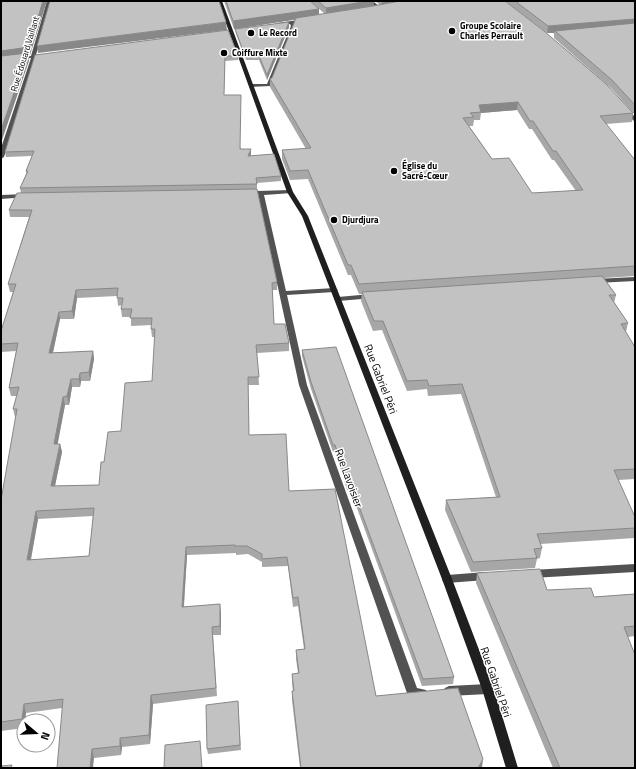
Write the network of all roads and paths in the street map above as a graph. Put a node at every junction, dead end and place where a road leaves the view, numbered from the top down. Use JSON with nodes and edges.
{"nodes":[{"id":1,"x":49,"y":1,"type":"edge"},
{"id":2,"x":220,"y":1,"type":"edge"},
{"id":3,"x":370,"y":1,"type":"edge"},
{"id":4,"x":373,"y":10,"type":"edge"},
{"id":5,"x":311,"y":19,"type":"edge"},
{"id":6,"x":291,"y":22,"type":"junction"},
{"id":7,"x":276,"y":24,"type":"edge"},
{"id":8,"x":50,"y":54,"type":"edge"},
{"id":9,"x":34,"y":57,"type":"junction"},
{"id":10,"x":1,"y":61,"type":"edge"},
{"id":11,"x":252,"y":86,"type":"junction"},
{"id":12,"x":621,"y":104,"type":"edge"},
{"id":13,"x":635,"y":120,"type":"edge"},
{"id":14,"x":1,"y":157,"type":"edge"},
{"id":15,"x":290,"y":192,"type":"junction"},
{"id":16,"x":32,"y":196,"type":"edge"},
{"id":17,"x":1,"y":197,"type":"edge"},
{"id":18,"x":635,"y":279,"type":"edge"},
{"id":19,"x":590,"y":282,"type":"edge"},
{"id":20,"x":334,"y":290,"type":"junction"},
{"id":21,"x":283,"y":293,"type":"junction"},
{"id":22,"x":376,"y":296,"type":"edge"},
{"id":23,"x":338,"y":299,"type":"junction"},
{"id":24,"x":635,"y":568,"type":"edge"},
{"id":25,"x":525,"y":574,"type":"edge"},
{"id":26,"x":494,"y":576,"type":"edge"},
{"id":27,"x":447,"y":579,"type":"junction"},
{"id":28,"x":488,"y":689,"type":"junction"},
{"id":29,"x":428,"y":692,"type":"edge"},
{"id":30,"x":443,"y":692,"type":"edge"},
{"id":31,"x":512,"y":768,"type":"edge"}],
"edges":[{"from":1,"to":9,"type":"street","name":"Rue Édouard Vaillant"},
{"from":2,"to":11,"type":"main road","name":"Rue Gabriel Péri"},
{"from":3,"to":4,"type":"street"},
{"from":5,"to":6,"type":"street"},
{"from":6,"to":7,"type":"street"},
{"from":6,"to":11,"type":"street"},
{"from":8,"to":9,"type":"street"},
{"from":9,"to":10,"type":"street"},
{"from":9,"to":14,"type":"street","name":"Rue Édouard Vaillant"},
{"from":11,"to":15,"type":"main road","name":"Rue Gabriel Péri"},
{"from":12,"to":13,"type":"street"},
{"from":15,"to":20,"type":"main road","name":"Rue Gabriel Péri"},
{"from":15,"to":21,"type":"street","name":"Rue Lavoisier"},
{"from":16,"to":17,"type":"street"},
{"from":18,"to":19,"type":"street"},
{"from":20,"to":21,"type":"street"},
{"from":20,"to":23,"type":"main road","name":"Rue Gabriel Péri"},
{"from":21,"to":29,"type":"street","name":"Rue Lavoisier"},
{"from":22,"to":23,"type":"street"},
{"from":23,"to":27,"type":"main road","name":"Rue Gabriel Péri"},
{"from":24,"to":25,"type":"street"},
{"from":26,"to":27,"type":"street"},
{"from":27,"to":28,"type":"main road","name":"Rue Gabriel Péri"},
{"from":28,"to":30,"type":"street"},
{"from":28,"to":31,"type":"main road","name":"Rue Gabriel Péri"}]}
